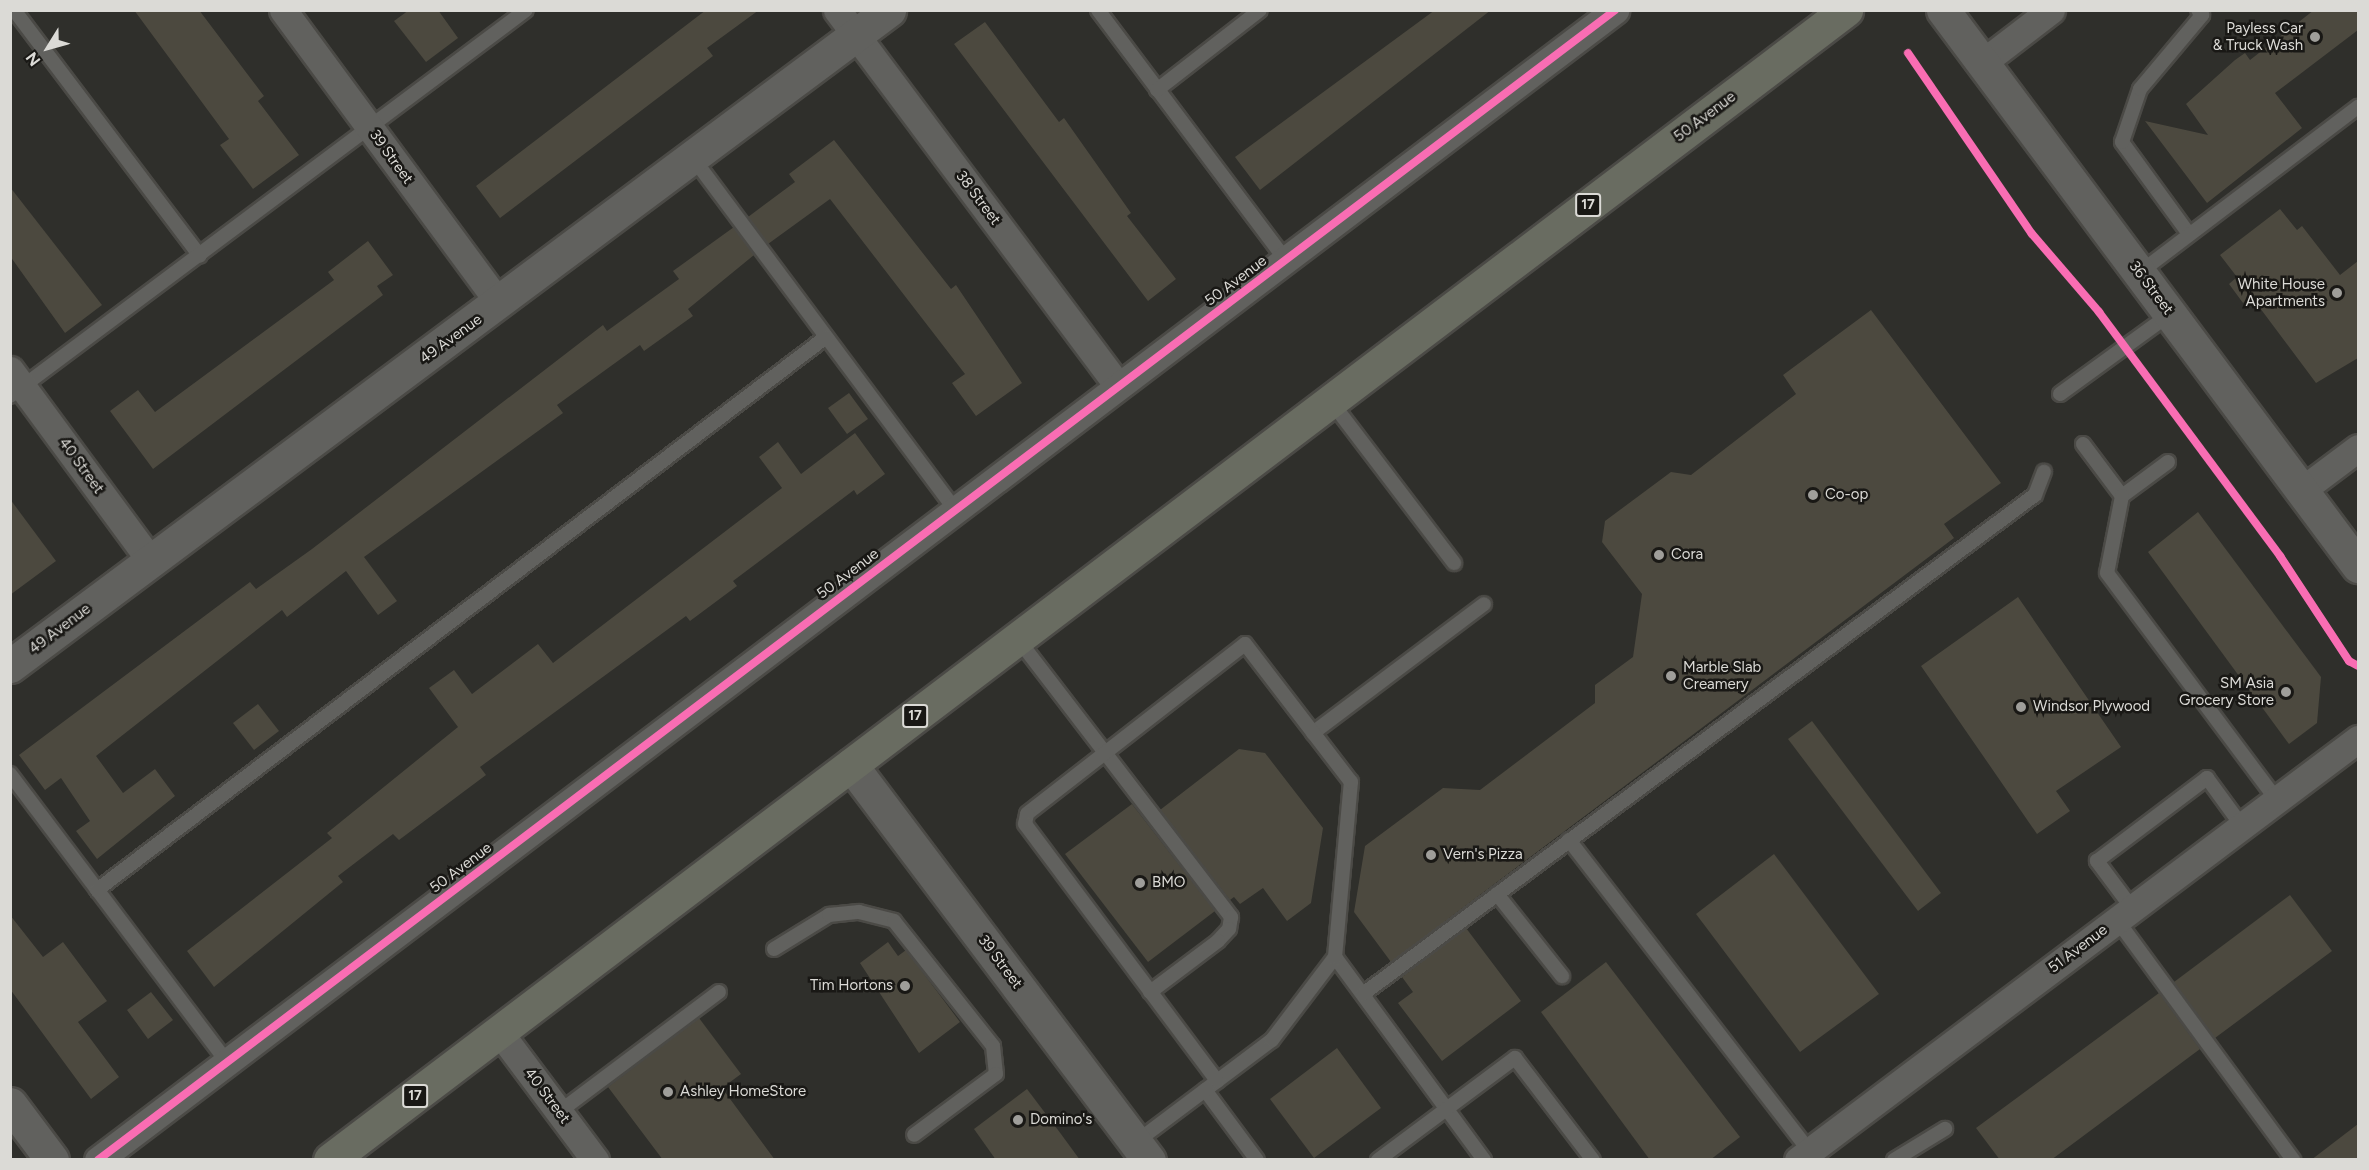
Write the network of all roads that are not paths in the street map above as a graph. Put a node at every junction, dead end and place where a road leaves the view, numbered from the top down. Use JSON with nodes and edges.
{"nodes":[{"id":1,"x":14,"y":10,"type":"edge"},
{"id":2,"x":283,"y":10,"type":"edge"},
{"id":3,"x":526,"y":10,"type":"edge"},
{"id":4,"x":890,"y":10,"type":"edge"},
{"id":5,"x":1098,"y":10,"type":"edge"},
{"id":6,"x":1260,"y":10,"type":"edge"},
{"id":7,"x":1615,"y":10,"type":"edge"},
{"id":8,"x":1846,"y":10,"type":"edge"},
{"id":9,"x":1942,"y":10,"type":"edge"},
{"id":10,"x":2051,"y":10,"type":"edge"},
{"id":11,"x":2198,"y":10,"type":"edge"},
{"id":12,"x":847,"y":23,"type":"edge"},
{"id":13,"x":1982,"y":63,"type":"junction"},
{"id":14,"x":1157,"y":90,"type":"junction"},
{"id":15,"x":2358,"y":107,"type":"edge"},
{"id":16,"x":369,"y":127,"type":"junction"},
{"id":17,"x":693,"y":158,"type":"junction"},
{"id":18,"x":2189,"y":234,"type":"junction"},
{"id":19,"x":200,"y":256,"type":"junction"},
{"id":20,"x":1286,"y":260,"type":"junction"},
{"id":21,"x":2139,"y":273,"type":"junction"},
{"id":22,"x":500,"y":303,"type":"junction"},
{"id":23,"x":2170,"y":314,"type":"junction"},
{"id":24,"x":826,"y":337,"type":"junction"},
{"id":25,"x":15,"y":384,"type":"edge"},
{"id":26,"x":1118,"y":386,"type":"junction"},
{"id":27,"x":2060,"y":394,"type":"dead end"},
{"id":28,"x":1330,"y":400,"type":"junction"},
{"id":29,"x":2083,"y":444,"type":"dead end"},
{"id":30,"x":2358,"y":448,"type":"edge"},
{"id":31,"x":2168,"y":462,"type":"dead end"},
{"id":32,"x":2044,"y":472,"type":"dead end"},
{"id":33,"x":2302,"y":490,"type":"junction"},
{"id":34,"x":2122,"y":496,"type":"junction"},
{"id":35,"x":955,"y":510,"type":"junction"},
{"id":36,"x":151,"y":561,"type":"junction"},
{"id":37,"x":1454,"y":563,"type":"dead end"},
{"id":38,"x":2358,"y":566,"type":"edge"},
{"id":39,"x":1484,"y":604,"type":"dead end"},
{"id":40,"x":1017,"y":638,"type":"junction"},
{"id":41,"x":10,"y":666,"type":"edge"},
{"id":42,"x":1313,"y":734,"type":"junction"},
{"id":43,"x":2358,"y":739,"type":"edge"},
{"id":44,"x":1105,"y":753,"type":"junction"},
{"id":45,"x":850,"y":765,"type":"junction"},
{"id":46,"x":10,"y":774,"type":"edge"},
{"id":47,"x":2277,"y":800,"type":"junction"},
{"id":48,"x":2242,"y":826,"type":"junction"},
{"id":49,"x":1569,"y":840,"type":"junction"},
{"id":50,"x":97,"y":890,"type":"junction"},
{"id":51,"x":1497,"y":894,"type":"junction"},
{"id":52,"x":2124,"y":914,"type":"junction"},
{"id":53,"x":774,"y":950,"type":"dead end"},
{"id":54,"x":1335,"y":957,"type":"junction"},
{"id":55,"x":1562,"y":976,"type":"dead end"},
{"id":56,"x":1150,"y":992,"type":"junction"},
{"id":57,"x":719,"y":993,"type":"dead end"},
{"id":58,"x":1363,"y":994,"type":"junction"},
{"id":59,"x":500,"y":1033,"type":"junction"},
{"id":60,"x":226,"y":1062,"type":"junction"},
{"id":61,"x":1217,"y":1081,"type":"junction"},
{"id":62,"x":1205,"y":1090,"type":"junction"},
{"id":63,"x":10,"y":1104,"type":"edge"},
{"id":64,"x":1446,"y":1108,"type":"junction"},
{"id":65,"x":560,"y":1112,"type":"junction"},
{"id":66,"x":1945,"y":1129,"type":"dead end"},
{"id":67,"x":914,"y":1135,"type":"dead end"},
{"id":68,"x":1143,"y":1154,"type":"edge"},
{"id":69,"x":1803,"y":1155,"type":"edge"},
{"id":70,"x":52,"y":1160,"type":"edge"},
{"id":71,"x":98,"y":1160,"type":"edge"},
{"id":72,"x":330,"y":1160,"type":"edge"},
{"id":73,"x":595,"y":1160,"type":"edge"},
{"id":74,"x":1257,"y":1160,"type":"edge"},
{"id":75,"x":1378,"y":1160,"type":"edge"},
{"id":76,"x":1484,"y":1160,"type":"edge"},
{"id":77,"x":1593,"y":1160,"type":"edge"},
{"id":78,"x":1894,"y":1160,"type":"edge"},
{"id":79,"x":2293,"y":1160,"type":"edge"}],
"edges":[{"from":1,"to":19,"type":"lane"},
{"from":2,"to":16,"type":"street","name":"39 Street"},
{"from":3,"to":16,"type":"lane"},
{"from":4,"to":12,"type":"street","name":"49 Avenue"},
{"from":5,"to":14,"type":"lane"},
{"from":6,"to":14,"type":"lane"},
{"from":7,"to":20,"type":"street","name":"50 Avenue"},
{"from":8,"to":28,"type":"main road","name":"50 Avenue","number":"17"},
{"from":9,"to":13,"type":"street","name":"36 Street"},
{"from":10,"to":13,"type":"street"},
{"from":11,"to":18,"type":"lane"},
{"from":12,"to":17,"type":"street","name":"49 Avenue"},
{"from":12,"to":26,"type":"street","name":"38 Street"},
{"from":13,"to":21,"type":"street","name":"36 Street"},
{"from":14,"to":20,"type":"lane"},
{"from":15,"to":18,"type":"lane"},
{"from":16,"to":19,"type":"lane"},
{"from":16,"to":22,"type":"street","name":"39 Street"},
{"from":17,"to":22,"type":"street","name":"49 Avenue"},
{"from":17,"to":24,"type":"lane"},
{"from":18,"to":21,"type":"lane"},
{"from":19,"to":25,"type":"lane"},
{"from":20,"to":26,"type":"street","name":"50 Avenue"},
{"from":21,"to":23,"type":"street","name":"36 Street"},
{"from":22,"to":36,"type":"street","name":"49 Avenue"},
{"from":23,"to":27,"type":"lane"},
{"from":23,"to":33,"type":"street","name":"36 Street"},
{"from":24,"to":35,"type":"lane"},
{"from":24,"to":50,"type":"lane"},
{"from":25,"to":36,"type":"street","name":"40 Street"},
{"from":26,"to":35,"type":"street","name":"50 Avenue"},
{"from":28,"to":37,"type":"lane"},
{"from":28,"to":40,"type":"main road","name":"50 Avenue","number":"17"},
{"from":29,"to":34,"type":"lane"},
{"from":30,"to":33,"type":"street"},
{"from":31,"to":34,"type":"lane"},
{"from":32,"to":49,"type":"lane"},
{"from":33,"to":38,"type":"street","name":"36 Street"},
{"from":34,"to":47,"type":"lane"},
{"from":35,"to":60,"type":"street","name":"50 Avenue"},
{"from":36,"to":41,"type":"street","name":"49 Avenue"},
{"from":39,"to":42,"type":"lane"},
{"from":40,"to":44,"type":"lane"},
{"from":40,"to":45,"type":"main road","name":"50 Avenue","number":"17"},
{"from":42,"to":44,"type":"lane"},
{"from":42,"to":54,"type":"lane"},
{"from":43,"to":47,"type":"street","name":"51 Avenue"},
{"from":44,"to":56,"type":"lane"},
{"from":44,"to":56,"type":"lane"},
{"from":45,"to":59,"type":"main road","name":"50 Avenue","number":"17"},
{"from":45,"to":68,"type":"street","name":"39 Street"},
{"from":46,"to":50,"type":"lane"},
{"from":47,"to":48,"type":"street","name":"51 Avenue"},
{"from":48,"to":52,"type":"street","name":"51 Avenue"},
{"from":48,"to":52,"type":"lane"},
{"from":49,"to":51,"type":"lane"},
{"from":49,"to":69,"type":"lane"},
{"from":50,"to":60,"type":"lane"},
{"from":51,"to":55,"type":"lane"},
{"from":51,"to":58,"type":"lane"},
{"from":52,"to":69,"type":"street","name":"51 Avenue"},
{"from":52,"to":79,"type":"lane"},
{"from":53,"to":67,"type":"lane"},
{"from":54,"to":58,"type":"lane"},
{"from":54,"to":61,"type":"lane"},
{"from":56,"to":61,"type":"lane"},
{"from":57,"to":65,"type":"lane"},
{"from":58,"to":64,"type":"lane"},
{"from":59,"to":65,"type":"street","name":"40 Street"},
{"from":59,"to":72,"type":"main road","name":"50 Avenue","number":"17"},
{"from":60,"to":71,"type":"street","name":"50 Avenue"},
{"from":61,"to":62,"type":"lane"},
{"from":62,"to":68,"type":"lane"},
{"from":62,"to":74,"type":"lane"},
{"from":63,"to":70,"type":"street"},
{"from":64,"to":75,"type":"lane"},
{"from":64,"to":76,"type":"lane"},
{"from":64,"to":77,"type":"lane"},
{"from":65,"to":73,"type":"street","name":"40 Street"},
{"from":66,"to":78,"type":"lane"}]}
